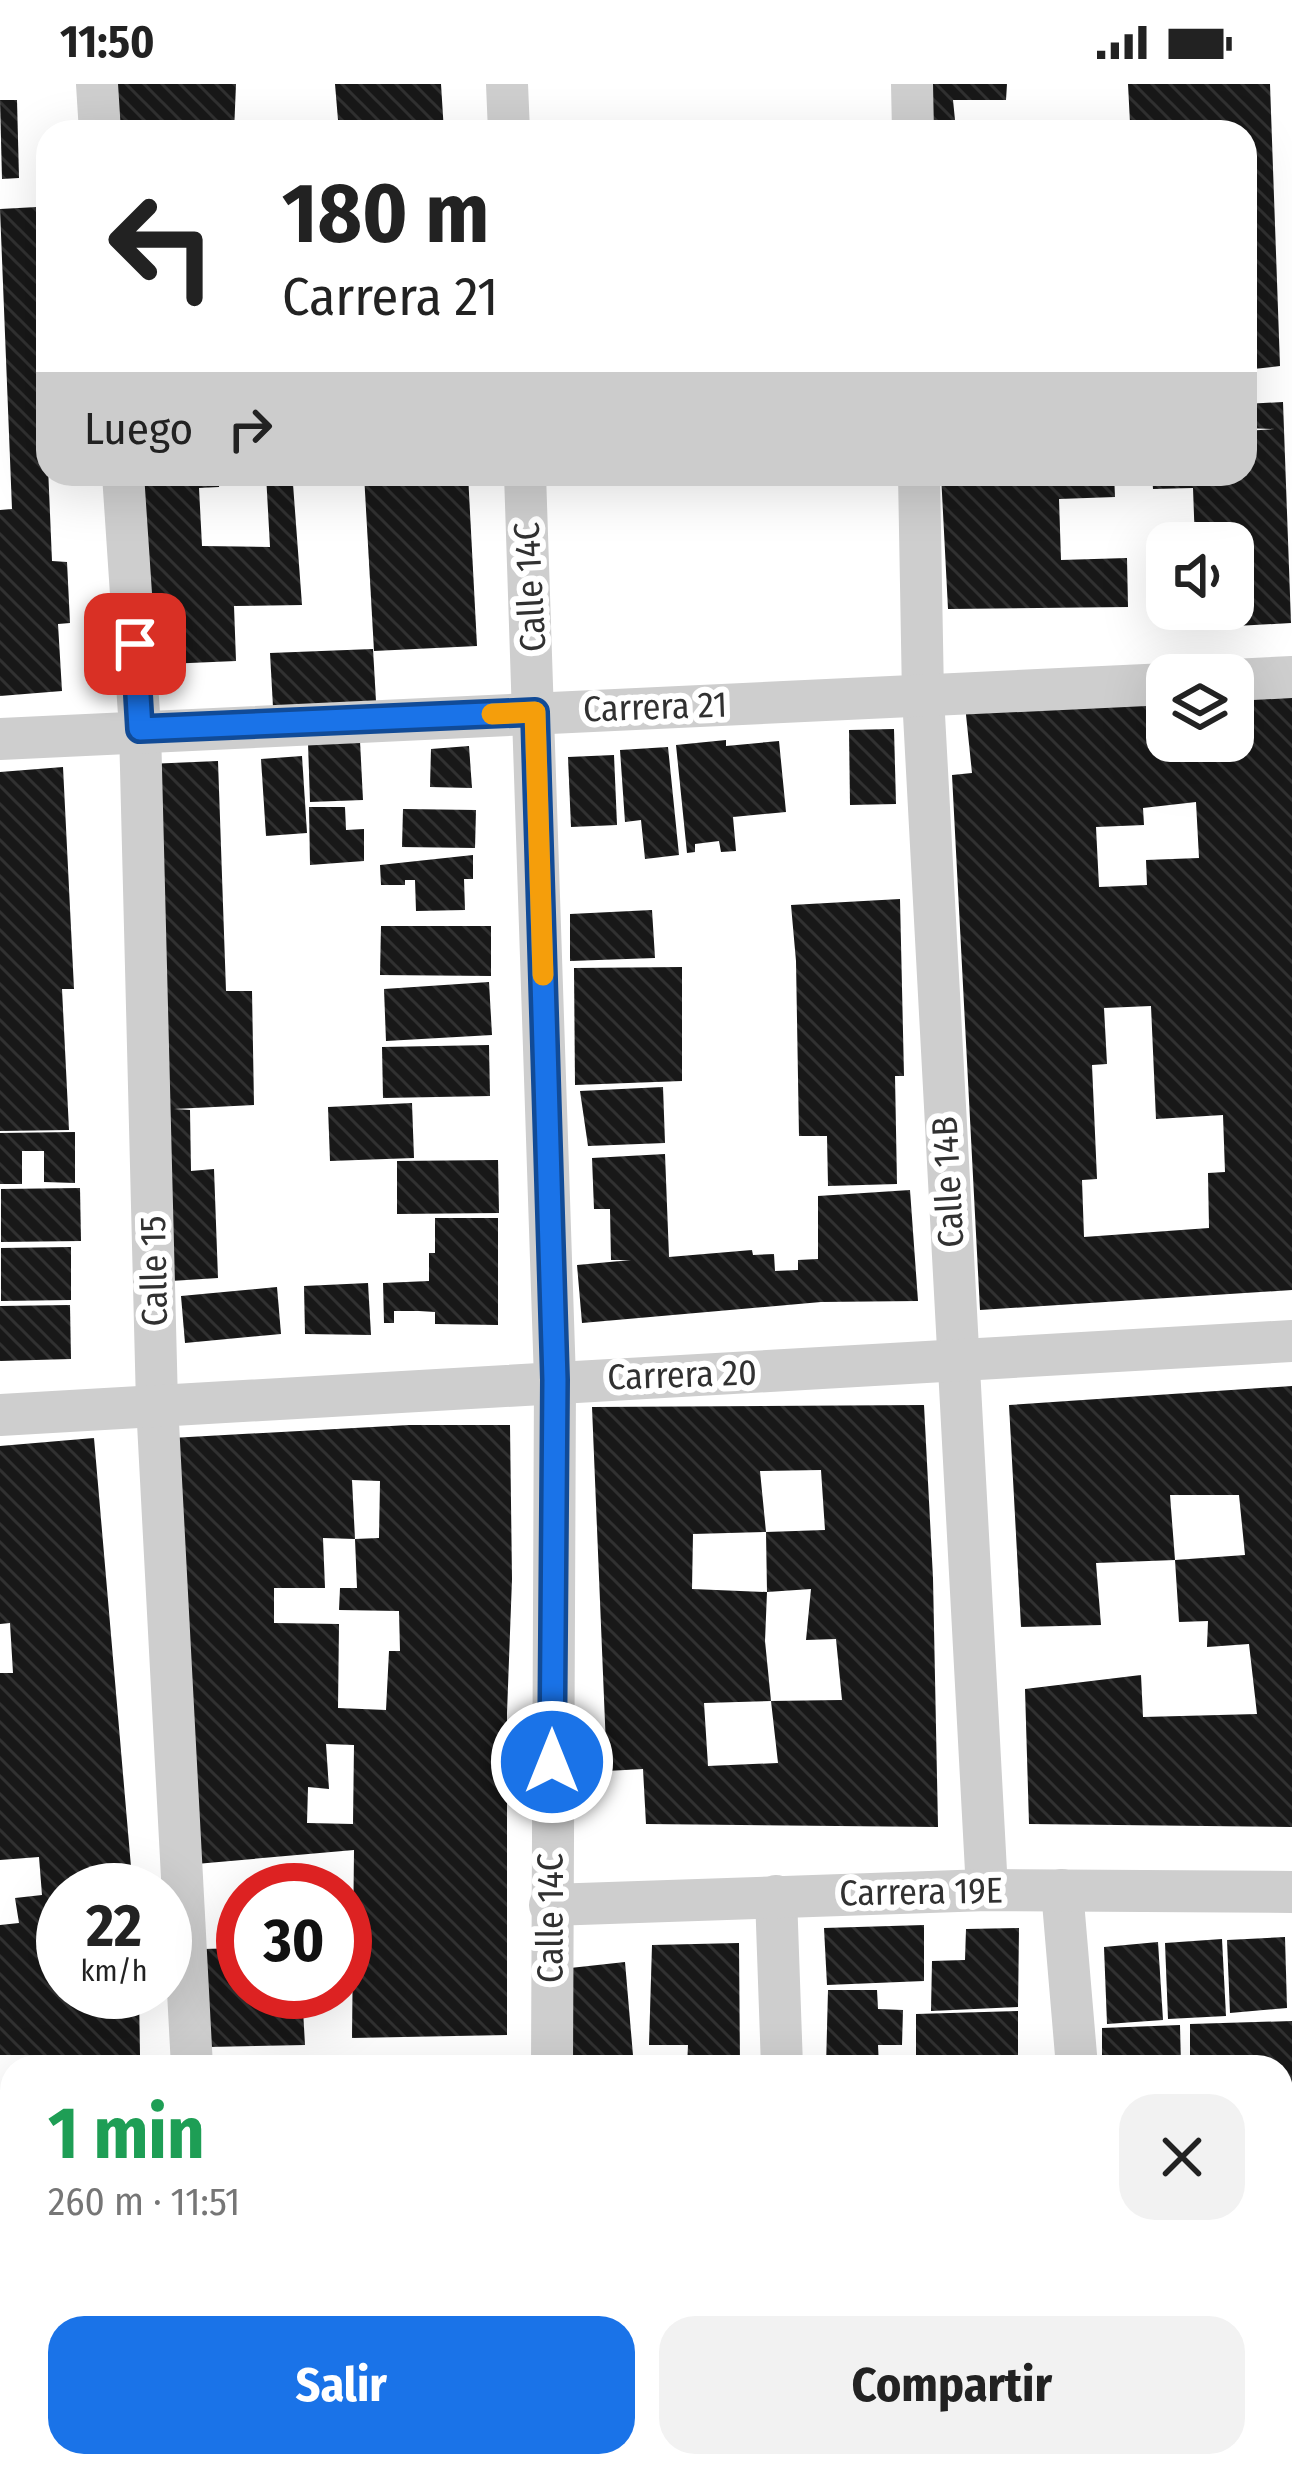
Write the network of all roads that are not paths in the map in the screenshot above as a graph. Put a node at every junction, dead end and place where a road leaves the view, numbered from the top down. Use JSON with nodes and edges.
{"nodes":[{"id":1,"x":97,"y":84,"type":"edge"},
{"id":2,"x":507,"y":84,"type":"edge"},
{"id":3,"x":912,"y":84,"type":"edge"},
{"id":4,"x":99,"y":120,"type":"edge"},
{"id":5,"x":508,"y":120,"type":"edge"},
{"id":6,"x":913,"y":120,"type":"edge"},
{"id":7,"x":124,"y":486,"type":"edge"},
{"id":8,"x":526,"y":486,"type":"edge"},
{"id":9,"x":920,"y":486,"type":"edge"},
{"id":10,"x":1292,"y":677,"type":"edge"},
{"id":11,"x":1254,"y":679,"type":"edge"},
{"id":12,"x":1146,"y":685,"type":"edge"},
{"id":13,"x":923,"y":696,"type":"junction"},
{"id":14,"x":535,"y":712,"type":"junction"},
{"id":15,"x":140,"y":729,"type":"junction"},
{"id":16,"x":0,"y":739,"type":"edge"},
{"id":17,"x":1292,"y":1341,"type":"edge"},
{"id":18,"x":957,"y":1363,"type":"junction"},
{"id":19,"x":555,"y":1380,"type":"junction"},
{"id":20,"x":157,"y":1405,"type":"junction"},
{"id":21,"x":0,"y":1415,"type":"edge"},
{"id":22,"x":987,"y":1890,"type":"junction"},
{"id":23,"x":1062,"y":1890,"type":"junction"},
{"id":24,"x":1292,"y":1892,"type":"edge"},
{"id":25,"x":776,"y":1896,"type":"junction"},
{"id":26,"x":550,"y":1905,"type":"junction"},
{"id":27,"x":191,"y":2055,"type":"edge"},
{"id":28,"x":552,"y":2055,"type":"edge"},
{"id":29,"x":782,"y":2055,"type":"edge"},
{"id":30,"x":1076,"y":2055,"type":"edge"}],
"edges":[{"from":1,"to":4,"type":"street"},
{"from":2,"to":5,"type":"street"},
{"from":3,"to":6,"type":"street"},
{"from":7,"to":15,"type":"street","name":"Calle 15"},
{"from":8,"to":14,"type":"street","name":"Calle 14C"},
{"from":9,"to":13,"type":"street","name":"Calle 14B"},
{"from":10,"to":11,"type":"street"},
{"from":12,"to":13,"type":"street","name":"Carrera 21"},
{"from":13,"to":14,"type":"street","name":"Carrera 21"},
{"from":13,"to":18,"type":"street","name":"Calle 14B"},
{"from":14,"to":15,"type":"street","name":"Carrera 21"},
{"from":14,"to":19,"type":"street","name":"Calle 14C"},
{"from":15,"to":16,"type":"street","name":"Carrera 21"},
{"from":15,"to":20,"type":"street","name":"Calle 15"},
{"from":17,"to":18,"type":"street","name":"Carrera 20"},
{"from":18,"to":19,"type":"street","name":"Carrera 20"},
{"from":18,"to":22,"type":"street","name":"Calle 14B"},
{"from":19,"to":20,"type":"street","name":"Carrera 20"},
{"from":19,"to":26,"type":"street","name":"Calle 14C"},
{"from":20,"to":21,"type":"street","name":"Carrera 20"},
{"from":20,"to":27,"type":"street","name":"Calle 15"},
{"from":22,"to":23,"type":"street","name":"Carrera 19E"},
{"from":22,"to":25,"type":"street","name":"Carrera 19E"},
{"from":23,"to":24,"type":"street","name":"Carrera 19E"},
{"from":23,"to":30,"type":"street"},
{"from":25,"to":26,"type":"street","name":"Carrera 19E"},
{"from":25,"to":29,"type":"street"},
{"from":26,"to":28,"type":"street","name":"Calle 14C"}]}
